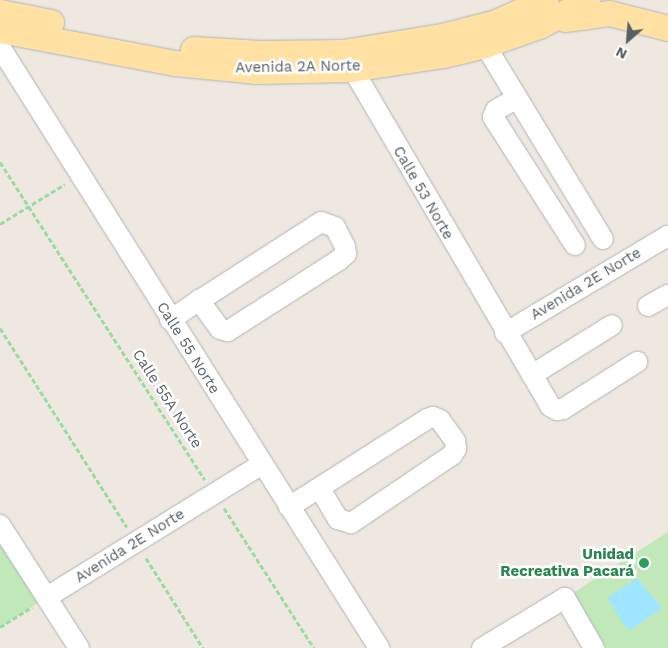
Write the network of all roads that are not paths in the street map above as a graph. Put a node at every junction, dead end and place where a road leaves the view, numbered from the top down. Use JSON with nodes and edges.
{"nodes":[{"id":1,"x":545,"y":0,"type":"edge"},
{"id":2,"x":588,"y":0,"type":"edge"},
{"id":3,"x":0,"y":12,"type":"edge"},
{"id":4,"x":539,"y":26,"type":"junction"},
{"id":5,"x":668,"y":28,"type":"edge"},
{"id":6,"x":0,"y":30,"type":"edge"},
{"id":7,"x":485,"y":45,"type":"junction"},
{"id":8,"x":0,"y":46,"type":"edge"},
{"id":9,"x":347,"y":60,"type":"junction"},
{"id":10,"x":516,"y":98,"type":"junction"},
{"id":11,"x":668,"y":236,"type":"edge"},
{"id":12,"x":603,"y":239,"type":"dead end"},
{"id":13,"x":575,"y":245,"type":"dead end"},
{"id":14,"x":668,"y":295,"type":"edge"},
{"id":15,"x":199,"y":300,"type":"junction"},
{"id":16,"x":648,"y":306,"type":"dead end"},
{"id":17,"x":170,"y":320,"type":"junction"},
{"id":18,"x":612,"y":325,"type":"dead end"},
{"id":19,"x":505,"y":333,"type":"junction"},
{"id":20,"x":637,"y":362,"type":"dead end"},
{"id":21,"x":532,"y":375,"type":"junction"},
{"id":22,"x":261,"y":465,"type":"junction"},
{"id":23,"x":320,"y":489,"type":"junction"},
{"id":24,"x":289,"y":507,"type":"junction"},
{"id":25,"x":0,"y":525,"type":"edge"},
{"id":26,"x":47,"y":597,"type":"junction"},
{"id":27,"x":79,"y":648,"type":"edge"},
{"id":28,"x":378,"y":648,"type":"edge"},
{"id":29,"x":482,"y":648,"type":"edge"},
{"id":30,"x":594,"y":648,"type":"edge"}],
"edges":[{"from":1,"to":9,"type":"main road","name":"Avenida 2A Norte"},
{"from":2,"to":4,"type":"main road","name":"Avenida 2A Norte"},
{"from":3,"to":9,"type":"main road","name":"Avenida 2A Norte"},
{"from":4,"to":5,"type":"main road"},
{"from":4,"to":7,"type":"main road","name":"Avenida 2A Norte"},
{"from":6,"to":9,"type":"main road","name":"Avenida 2A Norte"},
{"from":7,"to":9,"type":"main road","name":"Avenida 2A Norte"},
{"from":7,"to":10,"type":"street"},
{"from":8,"to":17,"type":"street","name":"Calle 55 Norte"},
{"from":9,"to":19,"type":"street","name":"Calle 53 Norte"},
{"from":10,"to":12,"type":"street"},
{"from":10,"to":13,"type":"street"},
{"from":11,"to":19,"type":"street","name":"Avenida 2E Norte"},
{"from":14,"to":16,"type":"street"},
{"from":15,"to":15,"type":"street"},
{"from":15,"to":17,"type":"street"},
{"from":17,"to":22,"type":"street","name":"Calle 55 Norte"},
{"from":18,"to":21,"type":"street"},
{"from":19,"to":21,"type":"street","name":"Calle 53 Norte"},
{"from":20,"to":21,"type":"street","name":"Calle 53 Norte"},
{"from":22,"to":24,"type":"street","name":"Calle 55 Norte"},
{"from":22,"to":26,"type":"street","name":"Avenida 2E Norte"},
{"from":23,"to":23,"type":"street"},
{"from":23,"to":24,"type":"street"},
{"from":24,"to":28,"type":"street","name":"Calle 55 Norte"},
{"from":25,"to":26,"type":"street"},
{"from":26,"to":27,"type":"street"},
{"from":29,"to":30,"type":"street"}]}
